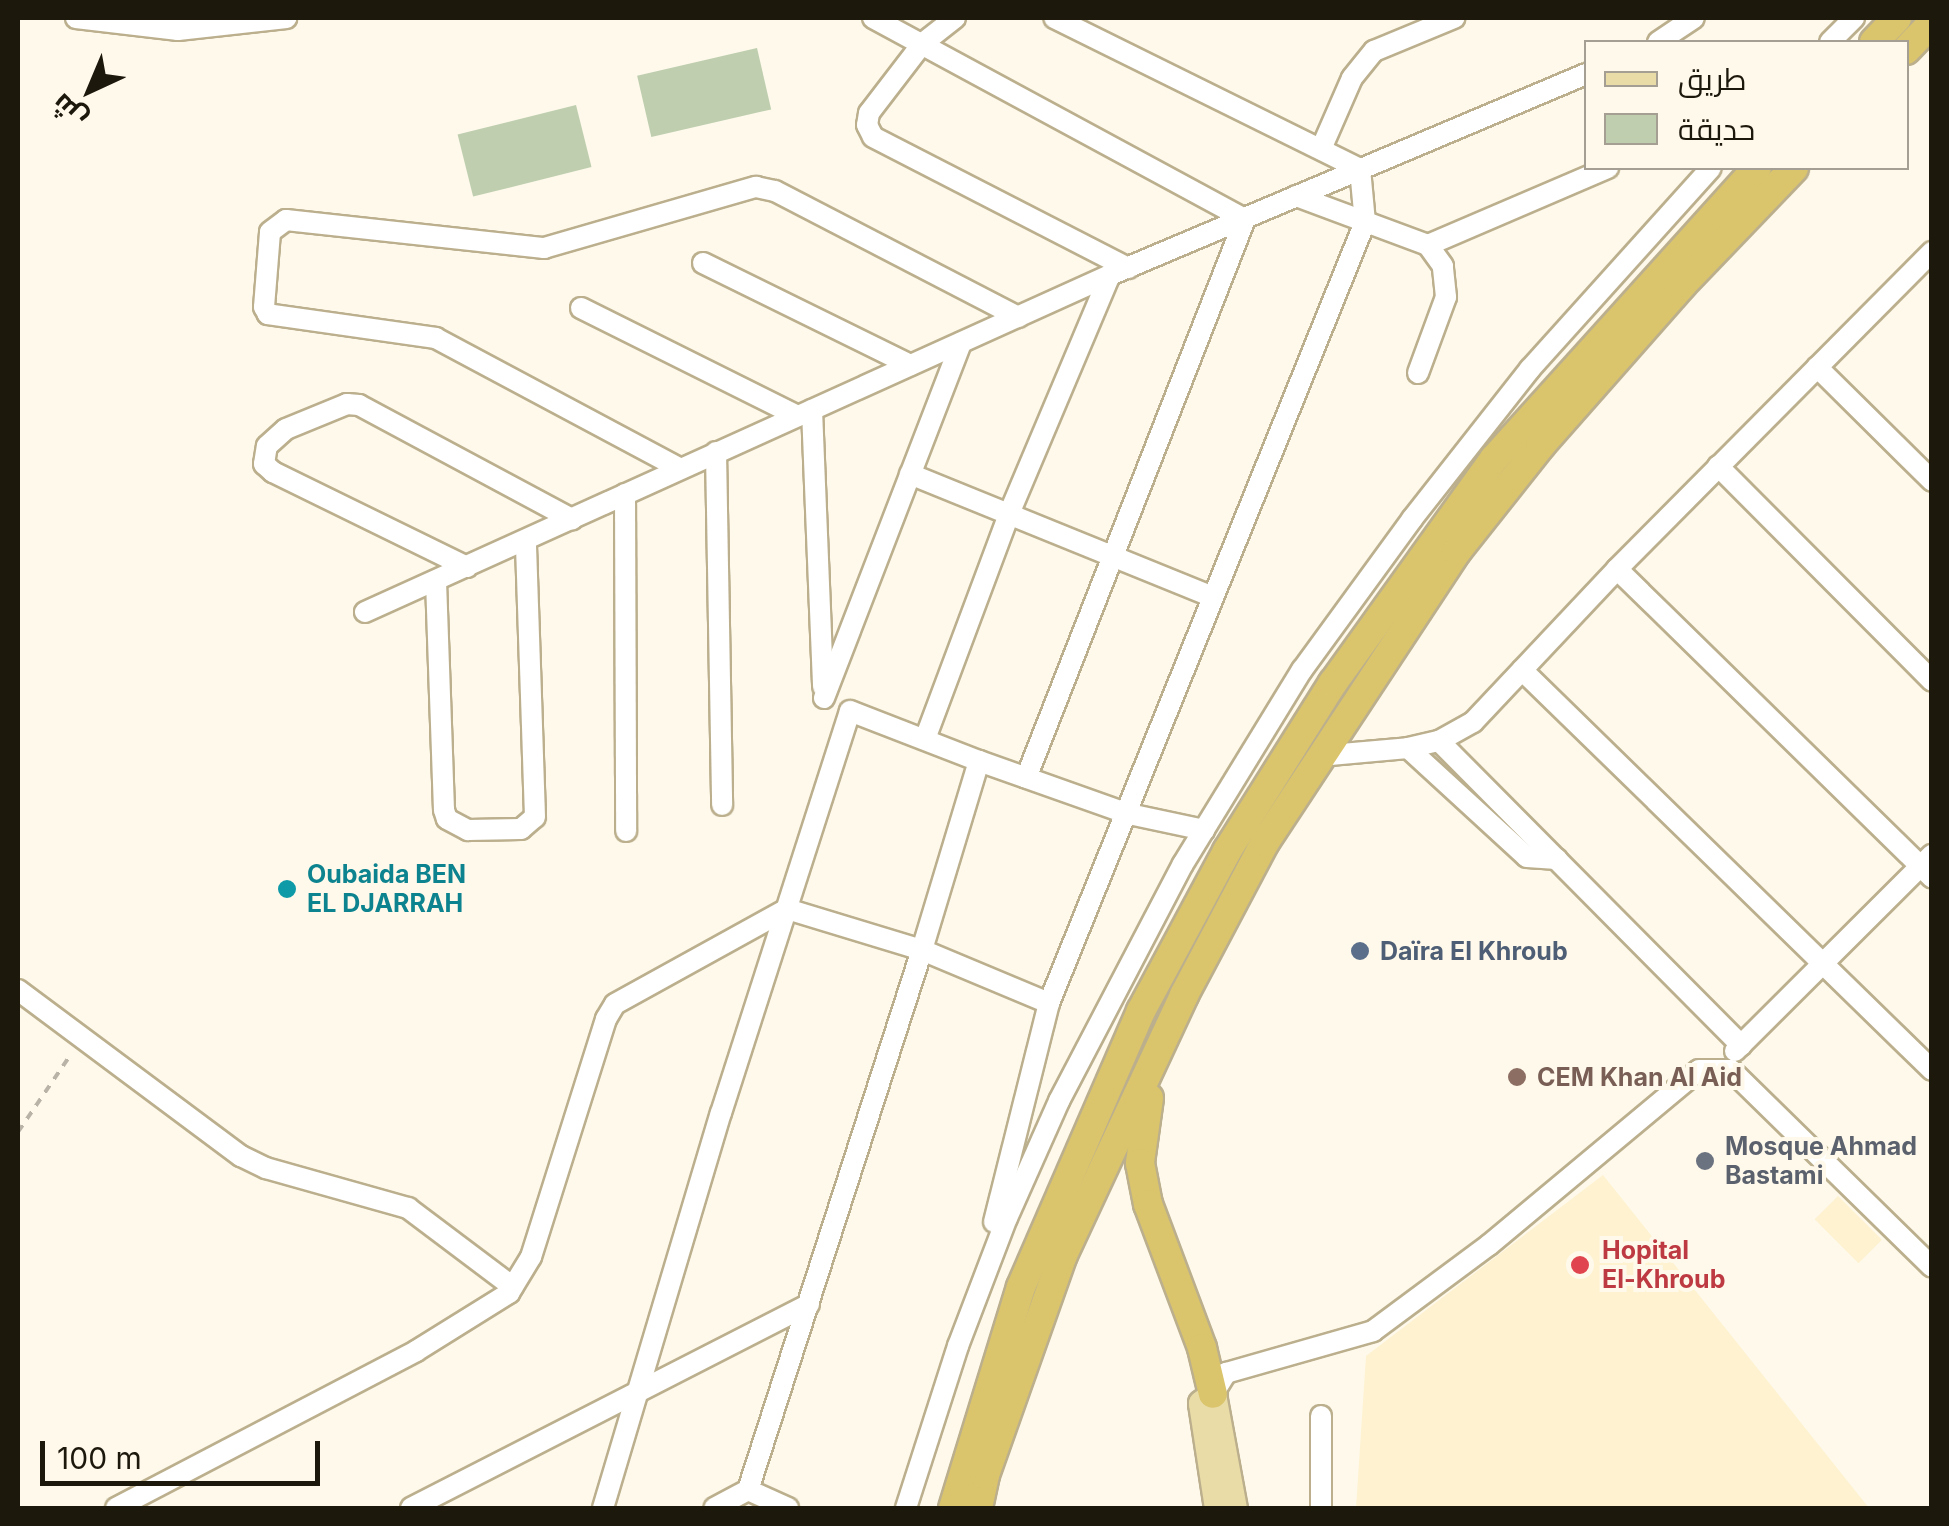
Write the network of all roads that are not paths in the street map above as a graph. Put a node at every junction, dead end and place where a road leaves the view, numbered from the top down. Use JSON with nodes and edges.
{"nodes":[{"id":1,"x":76,"y":18,"type":"edge"},
{"id":2,"x":286,"y":18,"type":"edge"},
{"id":3,"x":873,"y":18,"type":"edge"},
{"id":4,"x":954,"y":18,"type":"edge"},
{"id":5,"x":1054,"y":18,"type":"edge"},
{"id":6,"x":1454,"y":18,"type":"edge"},
{"id":7,"x":1854,"y":18,"type":"edge"},
{"id":8,"x":1897,"y":18,"type":"edge"},
{"id":9,"x":1689,"y":20,"type":"edge"},
{"id":10,"x":1932,"y":22,"type":"edge"},
{"id":11,"x":1661,"y":40,"type":"edge"},
{"id":12,"x":1832,"y":40,"type":"edge"},
{"id":13,"x":1876,"y":40,"type":"edge"},
{"id":14,"x":922,"y":44,"type":"junction"},
{"id":15,"x":1909,"y":47,"type":"edge"},
{"id":16,"x":1584,"y":75,"type":"edge"},
{"id":17,"x":1321,"y":149,"type":"junction"},
{"id":18,"x":1360,"y":169,"type":"junction"},
{"id":19,"x":1603,"y":170,"type":"edge"},
{"id":20,"x":1705,"y":170,"type":"edge"},
{"id":21,"x":1756,"y":170,"type":"edge"},
{"id":22,"x":1792,"y":170,"type":"edge"},
{"id":23,"x":1296,"y":196,"type":"junction"},
{"id":24,"x":1245,"y":218,"type":"junction"},
{"id":25,"x":1366,"y":222,"type":"junction"},
{"id":26,"x":1428,"y":245,"type":"junction"},
{"id":27,"x":1932,"y":252,"type":"edge"},
{"id":28,"x":703,"y":263,"type":"dead end"},
{"id":29,"x":1119,"y":272,"type":"junction"},
{"id":30,"x":581,"y":308,"type":"dead end"},
{"id":31,"x":1018,"y":317,"type":"junction"},
{"id":32,"x":961,"y":342,"type":"junction"},
{"id":33,"x":910,"y":365,"type":"junction"},
{"id":34,"x":1817,"y":367,"type":"junction"},
{"id":35,"x":1418,"y":373,"type":"dead end"},
{"id":36,"x":805,"y":413,"type":"junction"},
{"id":37,"x":716,"y":452,"type":"junction"},
{"id":38,"x":1718,"y":466,"type":"junction"},
{"id":39,"x":679,"y":468,"type":"junction"},
{"id":40,"x":1927,"y":468,"type":"edge"},
{"id":41,"x":910,"y":474,"type":"junction"},
{"id":42,"x":625,"y":494,"type":"junction"},
{"id":43,"x":1008,"y":514,"type":"junction"},
{"id":44,"x":572,"y":519,"type":"junction"},
{"id":45,"x":526,"y":541,"type":"junction"},
{"id":46,"x":1113,"y":554,"type":"junction"},
{"id":47,"x":467,"y":567,"type":"junction"},
{"id":48,"x":1616,"y":569,"type":"junction"},
{"id":49,"x":436,"y":581,"type":"junction"},
{"id":50,"x":1213,"y":597,"type":"junction"},
{"id":51,"x":365,"y":612,"type":"dead end"},
{"id":52,"x":1522,"y":670,"type":"junction"},
{"id":53,"x":1932,"y":680,"type":"edge"},
{"id":54,"x":824,"y":698,"type":"junction"},
{"id":55,"x":850,"y":711,"type":"junction"},
{"id":56,"x":925,"y":739,"type":"junction"},
{"id":57,"x":1439,"y":741,"type":"junction"},
{"id":58,"x":1408,"y":748,"type":"junction"},
{"id":59,"x":1319,"y":756,"type":"junction"},
{"id":60,"x":978,"y":760,"type":"junction"},
{"id":61,"x":1026,"y":778,"type":"junction"},
{"id":62,"x":722,"y":805,"type":"dead end"},
{"id":63,"x":1129,"y":814,"type":"junction"},
{"id":64,"x":1204,"y":830,"type":"junction"},
{"id":65,"x":626,"y":831,"type":"dead end"},
{"id":66,"x":1557,"y":860,"type":"junction"},
{"id":67,"x":1928,"y":866,"type":"edge"},
{"id":68,"x":787,"y":908,"type":"junction"},
{"id":69,"x":922,"y":950,"type":"junction"},
{"id":70,"x":1824,"y":964,"type":"junction"},
{"id":71,"x":18,"y":990,"type":"edge"},
{"id":72,"x":1049,"y":1003,"type":"junction"},
{"id":73,"x":1164,"y":1038,"type":"junction"},
{"id":74,"x":1741,"y":1044,"type":"junction"},
{"id":75,"x":1718,"y":1067,"type":"junction"},
{"id":76,"x":1932,"y":1070,"type":"edge"},
{"id":77,"x":1932,"y":1267,"type":"edge"},
{"id":78,"x":982,"y":1279,"type":"junction"},
{"id":79,"x":513,"y":1287,"type":"junction"},
{"id":80,"x":810,"y":1304,"type":"junction"},
{"id":81,"x":1219,"y":1383,"type":"junction"},
{"id":82,"x":640,"y":1388,"type":"junction"},
{"id":83,"x":1321,"y":1416,"type":"dead end"},
{"id":84,"x":748,"y":1490,"type":"junction"},
{"id":85,"x":116,"y":1508,"type":"edge"},
{"id":86,"x":411,"y":1508,"type":"edge"},
{"id":87,"x":603,"y":1508,"type":"edge"},
{"id":88,"x":714,"y":1508,"type":"edge"},
{"id":89,"x":788,"y":1508,"type":"edge"},
{"id":90,"x":906,"y":1508,"type":"edge"},
{"id":91,"x":953,"y":1508,"type":"edge"},
{"id":92,"x":978,"y":1508,"type":"edge"},
{"id":93,"x":1216,"y":1508,"type":"edge"},
{"id":94,"x":1234,"y":1508,"type":"edge"},
{"id":95,"x":1322,"y":1508,"type":"edge"}],
"edges":[{"from":1,"to":2,"type":"street"},
{"from":3,"to":14,"type":"street"},
{"from":4,"to":14,"type":"street"},
{"from":5,"to":17,"type":"street"},
{"from":6,"to":17,"type":"street"},
{"from":7,"to":12,"type":"street"},
{"from":8,"to":13,"type":"highway"},
{"from":9,"to":11,"type":"street"},
{"from":10,"to":15,"type":"highway"},
{"from":14,"to":24,"type":"street"},
{"from":14,"to":29,"type":"street"},
{"from":16,"to":18,"type":"street"},
{"from":17,"to":18,"type":"street"},
{"from":18,"to":23,"type":"street"},
{"from":18,"to":25,"type":"street"},
{"from":19,"to":26,"type":"street"},
{"from":20,"to":64,"type":"street"},
{"from":21,"to":91,"type":"highway"},
{"from":22,"to":59,"type":"highway"},
{"from":23,"to":24,"type":"street"},
{"from":23,"to":25,"type":"street"},
{"from":24,"to":29,"type":"street"},
{"from":24,"to":46,"type":"street"},
{"from":25,"to":26,"type":"street"},
{"from":25,"to":50,"type":"street"},
{"from":26,"to":35,"type":"street"},
{"from":27,"to":34,"type":"street"},
{"from":28,"to":33,"type":"street"},
{"from":29,"to":31,"type":"street"},
{"from":29,"to":43,"type":"street"},
{"from":30,"to":36,"type":"street"},
{"from":31,"to":32,"type":"street"},
{"from":31,"to":39,"type":"street"},
{"from":32,"to":33,"type":"street"},
{"from":32,"to":41,"type":"street"},
{"from":33,"to":36,"type":"street"},
{"from":34,"to":38,"type":"street"},
{"from":34,"to":40,"type":"street"},
{"from":36,"to":37,"type":"street"},
{"from":36,"to":54,"type":"street"},
{"from":37,"to":39,"type":"street"},
{"from":37,"to":62,"type":"street"},
{"from":38,"to":48,"type":"street"},
{"from":38,"to":53,"type":"street"},
{"from":39,"to":42,"type":"street"},
{"from":41,"to":43,"type":"street"},
{"from":41,"to":54,"type":"street"},
{"from":42,"to":44,"type":"street"},
{"from":42,"to":65,"type":"street"},
{"from":43,"to":46,"type":"street"},
{"from":43,"to":56,"type":"street"},
{"from":44,"to":45,"type":"street"},
{"from":44,"to":47,"type":"street"},
{"from":45,"to":47,"type":"street"},
{"from":45,"to":49,"type":"street"},
{"from":46,"to":50,"type":"street"},
{"from":46,"to":61,"type":"street"},
{"from":47,"to":49,"type":"street"},
{"from":48,"to":52,"type":"street"},
{"from":48,"to":67,"type":"street"},
{"from":49,"to":51,"type":"street"},
{"from":50,"to":63,"type":"street"},
{"from":52,"to":57,"type":"street"},
{"from":52,"to":70,"type":"street"},
{"from":54,"to":55,"type":"street"},
{"from":55,"to":56,"type":"street"},
{"from":55,"to":68,"type":"street"},
{"from":56,"to":60,"type":"street"},
{"from":57,"to":58,"type":"street"},
{"from":57,"to":66,"type":"street"},
{"from":58,"to":59,"type":"street"},
{"from":58,"to":66,"type":"street"},
{"from":59,"to":73,"type":"highway"},
{"from":60,"to":61,"type":"street"},
{"from":60,"to":69,"type":"street"},
{"from":61,"to":63,"type":"street"},
{"from":63,"to":64,"type":"street"},
{"from":63,"to":72,"type":"street"},
{"from":64,"to":78,"type":"street"},
{"from":66,"to":74,"type":"street"},
{"from":67,"to":70,"type":"street"},
{"from":68,"to":69,"type":"street"},
{"from":68,"to":79,"type":"street"},
{"from":68,"to":82,"type":"street"},
{"from":69,"to":72,"type":"street"},
{"from":69,"to":80,"type":"street"},
{"from":70,"to":74,"type":"street"},
{"from":70,"to":76,"type":"street"},
{"from":71,"to":79,"type":"street"},
{"from":72,"to":78,"type":"street"},
{"from":73,"to":81,"type":"highway"},
{"from":73,"to":92,"type":"highway"},
{"from":74,"to":75,"type":"street"},
{"from":75,"to":77,"type":"street"},
{"from":75,"to":81,"type":"street"},
{"from":78,"to":90,"type":"street"},
{"from":79,"to":85,"type":"street"},
{"from":80,"to":82,"type":"street"},
{"from":80,"to":84,"type":"street"},
{"from":81,"to":93,"type":"main road"},
{"from":81,"to":94,"type":"main road"},
{"from":82,"to":86,"type":"street"},
{"from":82,"to":87,"type":"street"},
{"from":83,"to":95,"type":"street"},
{"from":84,"to":88,"type":"street"},
{"from":84,"to":89,"type":"street"}]}
